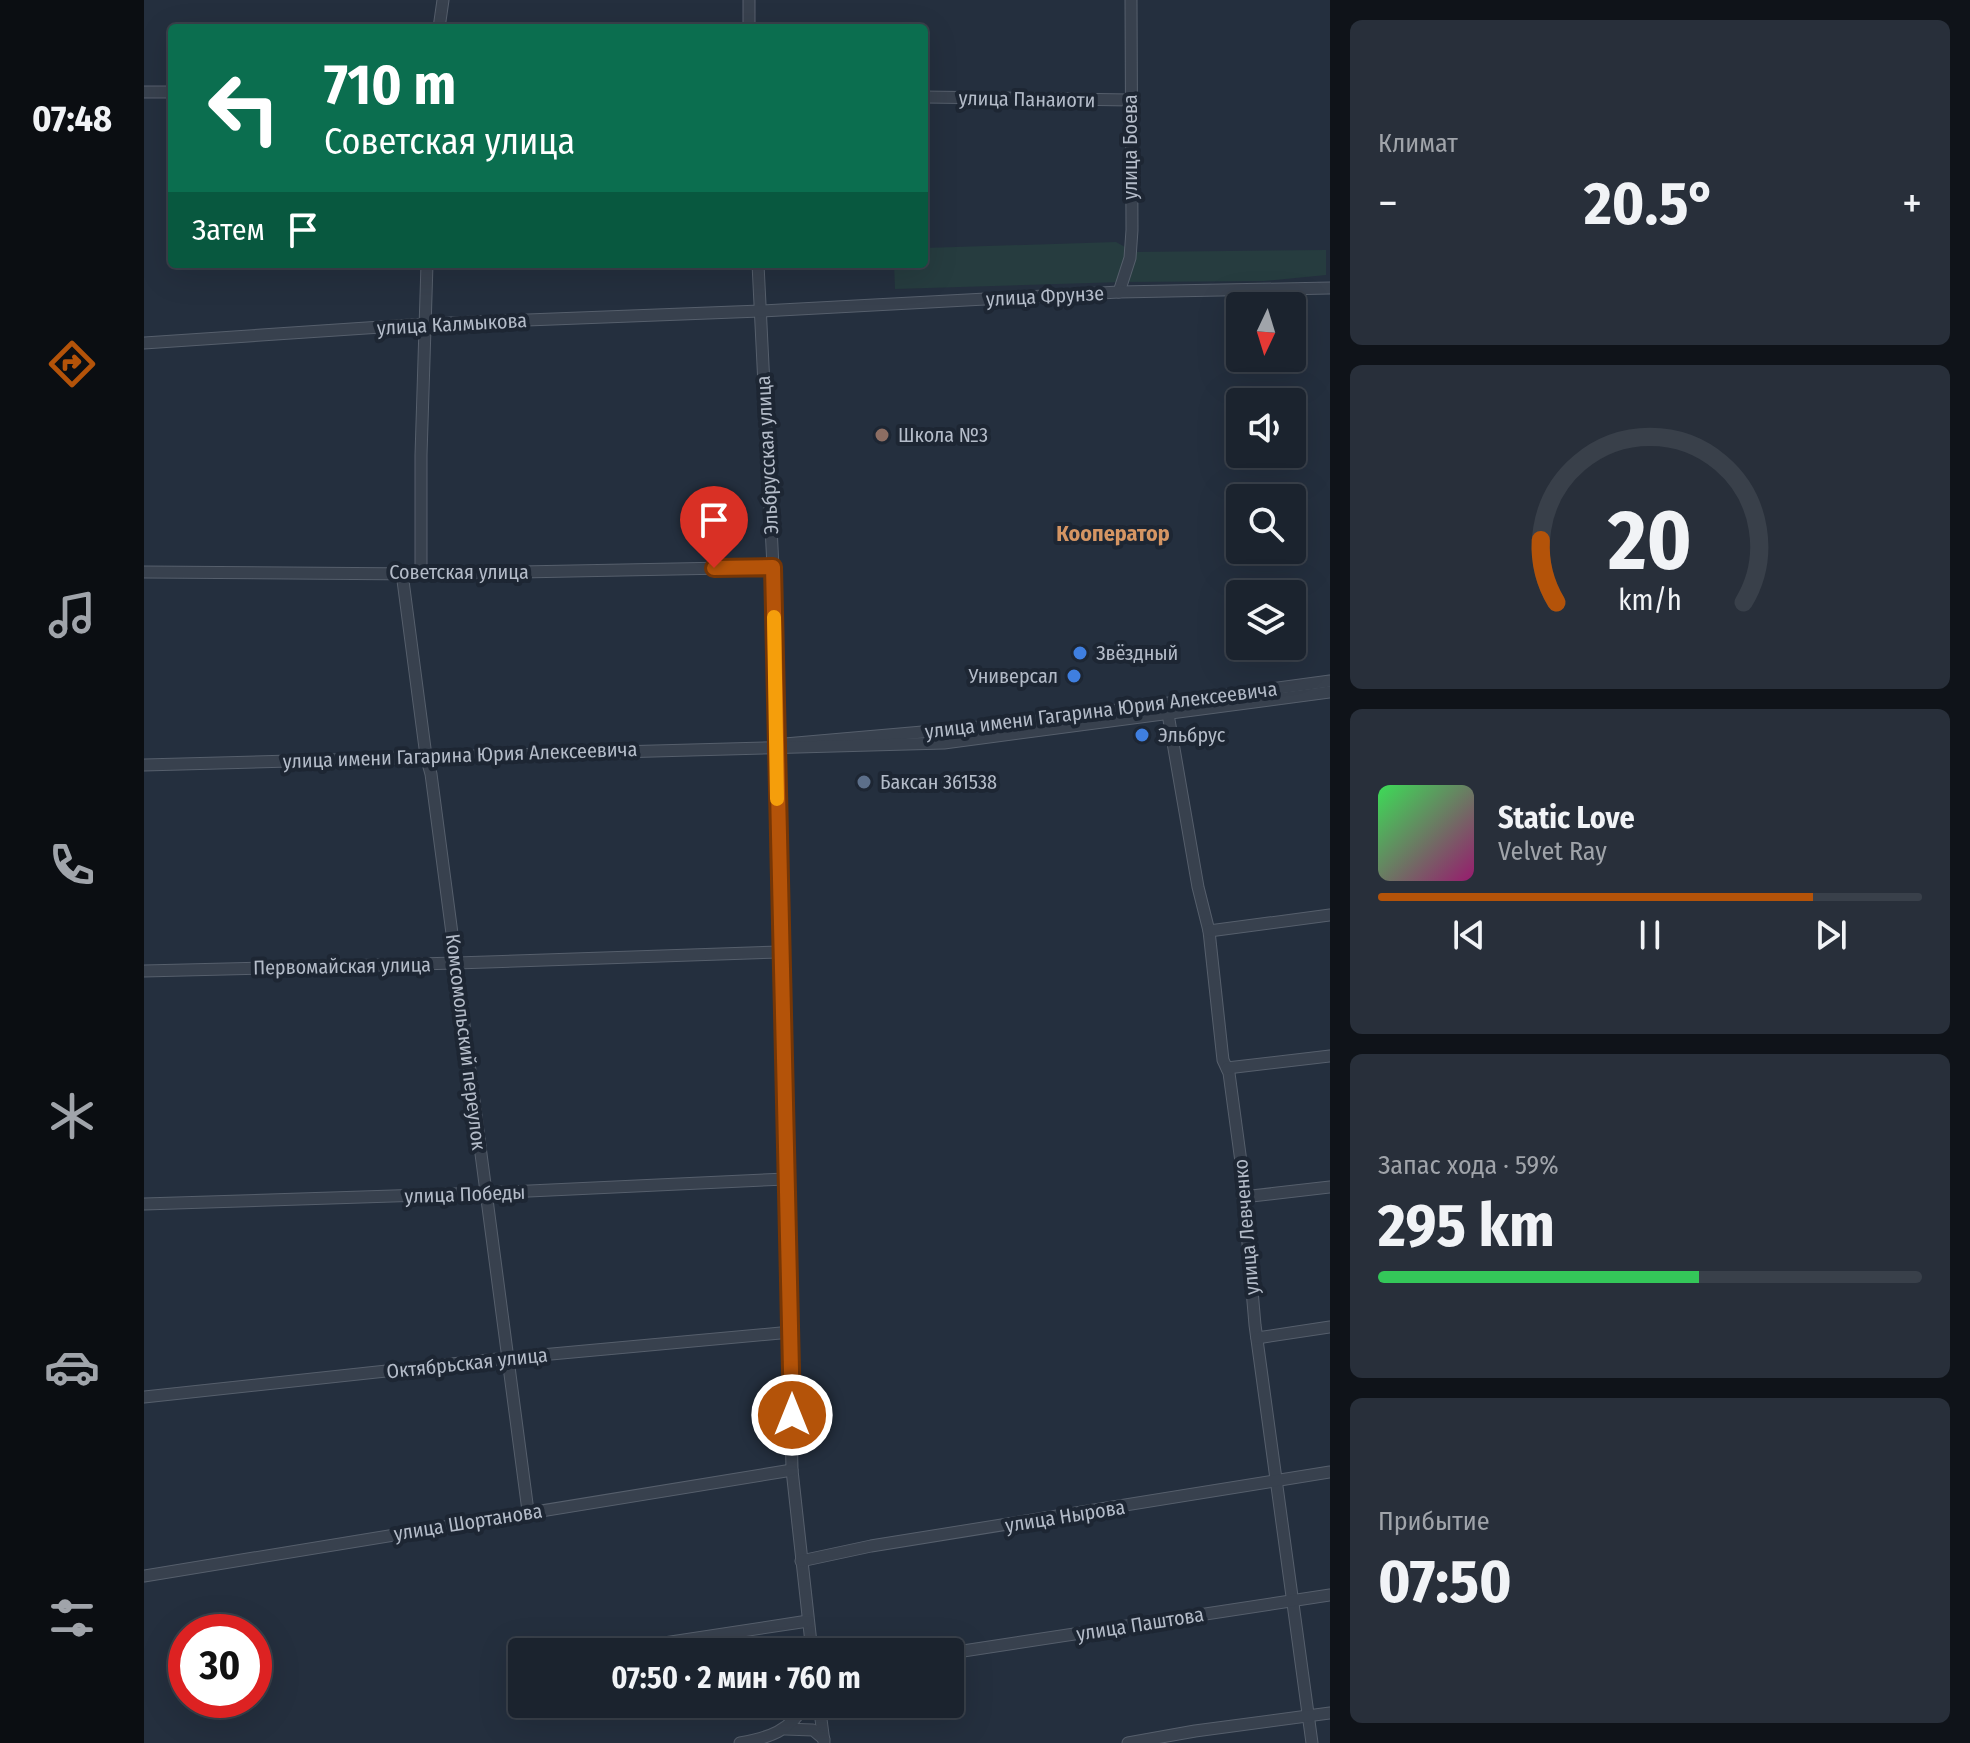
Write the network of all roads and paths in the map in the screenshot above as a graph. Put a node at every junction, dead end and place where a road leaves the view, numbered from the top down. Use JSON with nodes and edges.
{"nodes":[{"id":1,"x":443,"y":0,"type":"edge"},
{"id":2,"x":749,"y":0,"type":"edge"},
{"id":3,"x":1131,"y":0,"type":"edge"},
{"id":4,"x":440,"y":24,"type":"edge"},
{"id":5,"x":749,"y":24,"type":"edge"},
{"id":6,"x":144,"y":92,"type":"edge"},
{"id":7,"x":168,"y":92,"type":"edge"},
{"id":8,"x":928,"y":97,"type":"edge"},
{"id":9,"x":1130,"y":100,"type":"junction"},
{"id":10,"x":427,"y":268,"type":"edge"},
{"id":11,"x":758,"y":268,"type":"edge"},
{"id":12,"x":1330,"y":288,"type":"edge"},
{"id":13,"x":1119,"y":292,"type":"junction"},
{"id":14,"x":760,"y":311,"type":"junction"},
{"id":15,"x":426,"y":324,"type":"junction"},
{"id":16,"x":144,"y":343,"type":"edge"},
{"id":17,"x":773,"y":567,"type":"junction"},
{"id":18,"x":144,"y":572,"type":"edge"},
{"id":19,"x":402,"y":573,"type":"junction"},
{"id":20,"x":421,"y":574,"type":"junction"},
{"id":21,"x":1330,"y":681,"type":"edge"},
{"id":22,"x":1330,"y":692,"type":"edge"},
{"id":23,"x":1168,"y":714,"type":"junction"},
{"id":24,"x":776,"y":746,"type":"junction"},
{"id":25,"x":426,"y":756,"type":"junction"},
{"id":26,"x":144,"y":765,"type":"edge"},
{"id":27,"x":1330,"y":915,"type":"edge"},
{"id":28,"x":1209,"y":931,"type":"junction"},
{"id":29,"x":780,"y":952,"type":"junction"},
{"id":30,"x":456,"y":963,"type":"junction"},
{"id":31,"x":144,"y":971,"type":"edge"},
{"id":32,"x":1330,"y":1056,"type":"edge"},
{"id":33,"x":1227,"y":1068,"type":"junction"},
{"id":34,"x":786,"y":1179,"type":"junction"},
{"id":35,"x":1330,"y":1187,"type":"edge"},
{"id":36,"x":485,"y":1193,"type":"junction"},
{"id":37,"x":1243,"y":1197,"type":"junction"},
{"id":38,"x":144,"y":1204,"type":"edge"},
{"id":39,"x":1330,"y":1327,"type":"edge"},
{"id":40,"x":791,"y":1332,"type":"junction"},
{"id":41,"x":1257,"y":1338,"type":"junction"},
{"id":42,"x":507,"y":1358,"type":"junction"},
{"id":43,"x":144,"y":1397,"type":"edge"},
{"id":44,"x":792,"y":1470,"type":"junction"},
{"id":45,"x":1330,"y":1472,"type":"edge"},
{"id":46,"x":1276,"y":1481,"type":"junction"},
{"id":47,"x":528,"y":1511,"type":"junction"},
{"id":48,"x":801,"y":1561,"type":"junction"},
{"id":49,"x":144,"y":1576,"type":"edge"},
{"id":50,"x":1330,"y":1595,"type":"edge"},
{"id":51,"x":1294,"y":1601,"type":"junction"},
{"id":52,"x":808,"y":1621,"type":"junction"},
{"id":53,"x":697,"y":1638,"type":"edge"},
{"id":54,"x":810,"y":1638,"type":"edge"},
{"id":55,"x":964,"y":1651,"type":"edge"},
{"id":56,"x":1330,"y":1713,"type":"edge"},
{"id":57,"x":1307,"y":1717,"type":"junction"},
{"id":58,"x":794,"y":1718,"type":"edge"},
{"id":59,"x":821,"y":1718,"type":"edge"},
{"id":60,"x":785,"y":1729,"type":"junction"},
{"id":61,"x":824,"y":1741,"type":"edge"},
{"id":62,"x":740,"y":1743,"type":"edge"},
{"id":63,"x":1128,"y":1743,"type":"edge"},
{"id":64,"x":1312,"y":1743,"type":"edge"}],
"edges":[{"from":1,"to":4,"type":"street"},
{"from":2,"to":5,"type":"street"},
{"from":3,"to":9,"type":"street","name":"улица Боева"},
{"from":6,"to":7,"type":"street"},
{"from":8,"to":9,"type":"street","name":"улица Панаиоти"},
{"from":9,"to":13,"type":"street","name":"улица Боева"},
{"from":10,"to":15,"type":"street"},
{"from":11,"to":14,"type":"street","name":"Эльбрусская улица"},
{"from":12,"to":13,"type":"street","name":"улица Фрунзе"},
{"from":13,"to":14,"type":"street","name":"улица Фрунзе"},
{"from":14,"to":15,"type":"street","name":"улица Калмыкова"},
{"from":14,"to":17,"type":"street","name":"Эльбрусская улица"},
{"from":15,"to":16,"type":"street","name":"улица Калмыкова"},
{"from":15,"to":20,"type":"street"},
{"from":17,"to":20,"type":"street","name":"Советская улица"},
{"from":17,"to":24,"type":"street","name":"Эльбрусская улица"},
{"from":18,"to":19,"type":"street","name":"Советская улица"},
{"from":19,"to":20,"type":"street","name":"Советская улица"},
{"from":19,"to":25,"type":"street","name":"Комсомольский переулок"},
{"from":21,"to":24,"type":"street","name":"улица имени Гагарина Юрия Алексеевича"},
{"from":22,"to":23,"type":"street","name":"улица имени Гагарина Юрия Алексеевича"},
{"from":23,"to":24,"type":"street","name":"улица имени Гагарина Юрия Алексеевича"},
{"from":23,"to":28,"type":"street","name":"улица Левченко"},
{"from":24,"to":25,"type":"street","name":"улица имени Гагарина Юрия Алексеевича"},
{"from":24,"to":29,"type":"street","name":"Эльбрусская улица"},
{"from":25,"to":26,"type":"street","name":"улица имени Гагарина Юрия Алексеевича"},
{"from":25,"to":30,"type":"street","name":"Комсомольский переулок"},
{"from":27,"to":28,"type":"street"},
{"from":28,"to":33,"type":"street","name":"улица Левченко"},
{"from":29,"to":30,"type":"street","name":"Первомайская улица"},
{"from":29,"to":34,"type":"street","name":"Эльбрусская улица"},
{"from":30,"to":31,"type":"street","name":"Первомайская улица"},
{"from":30,"to":36,"type":"street","name":"Комсомольский переулок"},
{"from":32,"to":33,"type":"street"},
{"from":33,"to":37,"type":"street","name":"улица Левченко"},
{"from":34,"to":36,"type":"street","name":"улица Победы"},
{"from":34,"to":40,"type":"street","name":"Эльбрусская улица"},
{"from":35,"to":37,"type":"street"},
{"from":36,"to":38,"type":"street","name":"улица Победы"},
{"from":36,"to":42,"type":"street","name":"Комсомольский переулок"},
{"from":37,"to":41,"type":"street","name":"улица Левченко"},
{"from":39,"to":41,"type":"street"},
{"from":40,"to":42,"type":"street","name":"Октябрьская улица"},
{"from":40,"to":44,"type":"street","name":"Эльбрусская улица"},
{"from":41,"to":46,"type":"street","name":"улица Левченко"},
{"from":42,"to":43,"type":"street","name":"Октябрьская улица"},
{"from":42,"to":47,"type":"street","name":"Комсомольский переулок"},
{"from":44,"to":47,"type":"street","name":"улица Шортанова"},
{"from":44,"to":48,"type":"street","name":"Эльбрусская улица"},
{"from":45,"to":46,"type":"street","name":"улица Нырова"},
{"from":46,"to":48,"type":"street","name":"улица Нырова"},
{"from":46,"to":51,"type":"street","name":"улица Левченко"},
{"from":47,"to":49,"type":"street","name":"улица Шортанова"},
{"from":48,"to":52,"type":"street","name":"Эльбрусская улица"},
{"from":50,"to":51,"type":"street","name":"улица Паштова"},
{"from":51,"to":55,"type":"street","name":"улица Паштова"},
{"from":51,"to":57,"type":"street","name":"улица Левченко"},
{"from":52,"to":53,"type":"street"},
{"from":52,"to":54,"type":"street","name":"Эльбрусская улица"},
{"from":56,"to":57,"type":"street"},
{"from":57,"to":63,"type":"street"},
{"from":57,"to":64,"type":"street","name":"улица Левченко"},
{"from":58,"to":60,"type":"street"},
{"from":59,"to":61,"type":"street"},
{"from":60,"to":61,"type":"street"},
{"from":60,"to":62,"type":"street"}]}
